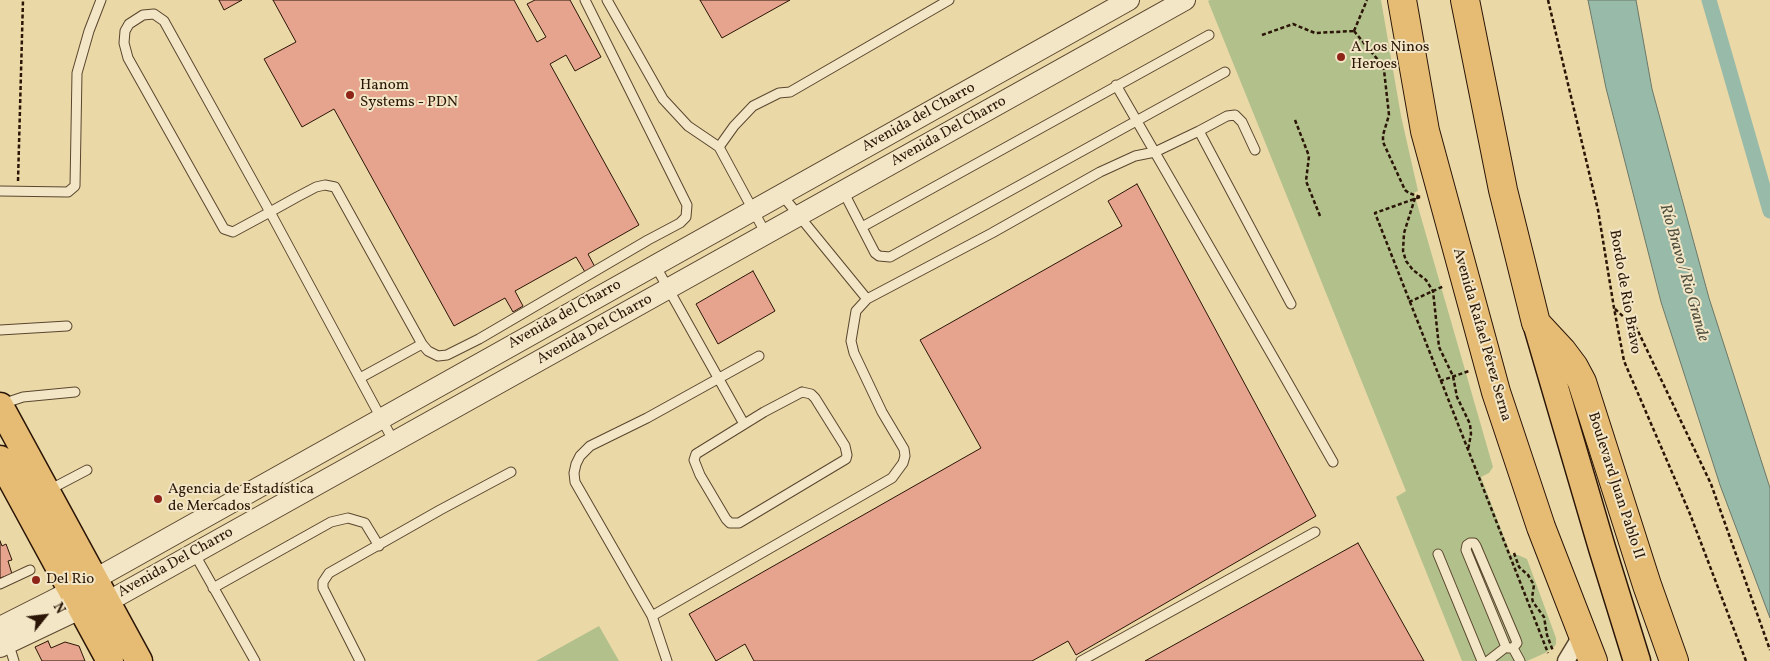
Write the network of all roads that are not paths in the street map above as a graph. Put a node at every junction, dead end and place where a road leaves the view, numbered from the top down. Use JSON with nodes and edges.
{"nodes":[{"id":1,"x":101,"y":0,"type":"edge"},
{"id":2,"x":585,"y":0,"type":"edge"},
{"id":3,"x":606,"y":0,"type":"edge"},
{"id":4,"x":949,"y":0,"type":"edge"},
{"id":5,"x":1129,"y":0,"type":"edge"},
{"id":6,"x":1185,"y":0,"type":"edge"},
{"id":7,"x":1402,"y":0,"type":"edge"},
{"id":8,"x":1465,"y":0,"type":"edge"},
{"id":9,"x":1209,"y":35,"type":"dead end"},
{"id":10,"x":1225,"y":72,"type":"dead end"},
{"id":11,"x":1116,"y":85,"type":"junction"},
{"id":12,"x":1136,"y":120,"type":"junction"},
{"id":13,"x":1198,"y":131,"type":"junction"},
{"id":14,"x":719,"y":147,"type":"junction"},
{"id":15,"x":1255,"y":150,"type":"dead end"},
{"id":16,"x":1155,"y":152,"type":"junction"},
{"id":17,"x":0,"y":191,"type":"edge"},
{"id":18,"x":843,"y":191,"type":"junction"},
{"id":19,"x":781,"y":194,"type":"junction"},
{"id":20,"x":753,"y":210,"type":"junction"},
{"id":21,"x":270,"y":212,"type":"junction"},
{"id":22,"x":799,"y":216,"type":"junction"},
{"id":23,"x":862,"y":227,"type":"junction"},
{"id":24,"x":766,"y":234,"type":"junction"},
{"id":25,"x":655,"y":265,"type":"junction"},
{"id":26,"x":668,"y":289,"type":"junction"},
{"id":27,"x":867,"y":299,"type":"junction"},
{"id":28,"x":1291,"y":304,"type":"dead end"},
{"id":29,"x":1536,"y":323,"type":"junction"},
{"id":30,"x":67,"y":326,"type":"dead end"},
{"id":31,"x":0,"y":330,"type":"edge"},
{"id":32,"x":422,"y":344,"type":"junction"},
{"id":33,"x":759,"y":356,"type":"dead end"},
{"id":34,"x":360,"y":378,"type":"junction"},
{"id":35,"x":720,"y":378,"type":"junction"},
{"id":36,"x":75,"y":392,"type":"dead end"},
{"id":37,"x":0,"y":405,"type":"edge"},
{"id":38,"x":380,"y":419,"type":"junction"},
{"id":39,"x":744,"y":424,"type":"junction"},
{"id":40,"x":394,"y":442,"type":"junction"},
{"id":41,"x":1333,"y":462,"type":"dead end"},
{"id":42,"x":1,"y":463,"type":"edge"},
{"id":43,"x":87,"y":470,"type":"dead end"},
{"id":44,"x":511,"y":472,"type":"dead end"},
{"id":45,"x":47,"y":491,"type":"junction"},
{"id":46,"x":24,"y":504,"type":"junction"},
{"id":47,"x":181,"y":531,"type":"junction"},
{"id":48,"x":1315,"y":532,"type":"dead end"},
{"id":49,"x":379,"y":546,"type":"junction"},
{"id":50,"x":194,"y":553,"type":"junction"},
{"id":51,"x":1438,"y":554,"type":"dead end"},
{"id":52,"x":30,"y":570,"type":"dead end"},
{"id":53,"x":95,"y":579,"type":"junction"},
{"id":54,"x":0,"y":584,"type":"edge"},
{"id":55,"x":213,"y":588,"type":"junction"},
{"id":56,"x":77,"y":600,"type":"junction"},
{"id":57,"x":107,"y":602,"type":"junction"},
{"id":58,"x":652,"y":616,"type":"junction"},
{"id":59,"x":1583,"y":633,"type":"junction"},
{"id":60,"x":4,"y":638,"type":"edge"},
{"id":61,"x":1510,"y":647,"type":"junction"},
{"id":62,"x":1560,"y":656,"type":"edge"},
{"id":63,"x":110,"y":661,"type":"edge"},
{"id":64,"x":139,"y":661,"type":"edge"},
{"id":65,"x":254,"y":661,"type":"edge"},
{"id":66,"x":360,"y":661,"type":"edge"},
{"id":67,"x":667,"y":661,"type":"edge"},
{"id":68,"x":1080,"y":661,"type":"edge"},
{"id":69,"x":1482,"y":661,"type":"edge"},
{"id":70,"x":1488,"y":661,"type":"edge"},
{"id":71,"x":1520,"y":661,"type":"edge"},
{"id":72,"x":1593,"y":661,"type":"edge"},
{"id":73,"x":1637,"y":661,"type":"edge"},
{"id":74,"x":1674,"y":661,"type":"edge"}],
"edges":[{"from":1,"to":17,"type":"lane"},
{"from":2,"to":32,"type":"lane"},
{"from":3,"to":14,"type":"lane"},
{"from":4,"to":14,"type":"lane"},
{"from":5,"to":19,"type":"street","name":"Avenida del Charro"},
{"from":6,"to":18,"type":"street","name":"Avenida Del Charro"},
{"from":7,"to":59,"type":"highway","name":"Avenida Rafael Pérez Serna"},
{"from":8,"to":29,"type":"highway"},
{"from":9,"to":11,"type":"lane"},
{"from":10,"to":12,"type":"lane"},
{"from":11,"to":12,"type":"lane"},
{"from":11,"to":23,"type":"lane"},
{"from":12,"to":16,"type":"lane"},
{"from":12,"to":23,"type":"lane"},
{"from":13,"to":15,"type":"lane"},
{"from":13,"to":16,"type":"lane"},
{"from":13,"to":28,"type":"lane"},
{"from":14,"to":20,"type":"lane"},
{"from":16,"to":27,"type":"lane"},
{"from":16,"to":41,"type":"lane"},
{"from":18,"to":22,"type":"street","name":"Avenida Del Charro"},
{"from":18,"to":23,"type":"lane"},
{"from":19,"to":20,"type":"street","name":"Avenida del Charro"},
{"from":19,"to":22,"type":"lane"},
{"from":20,"to":24,"type":"lane"},
{"from":20,"to":25,"type":"street","name":"Avenida del Charro"},
{"from":21,"to":21,"type":"lane"},
{"from":21,"to":32,"type":"lane"},
{"from":21,"to":34,"type":"lane"},
{"from":22,"to":24,"type":"street","name":"Avenida Del Charro"},
{"from":22,"to":27,"type":"lane"},
{"from":24,"to":26,"type":"street","name":"Avenida Del Charro"},
{"from":25,"to":26,"type":"lane"},
{"from":25,"to":38,"type":"street","name":"Avenida del Charro"},
{"from":26,"to":35,"type":"lane"},
{"from":26,"to":40,"type":"street","name":"Avenida Del Charro"},
{"from":27,"to":58,"type":"lane"},
{"from":29,"to":73,"type":"main road"},
{"from":29,"to":74,"type":"highway","name":"Boulevard Juan Pablo II"},
{"from":30,"to":31,"type":"lane"},
{"from":32,"to":34,"type":"lane"},
{"from":33,"to":35,"type":"lane"},
{"from":34,"to":38,"type":"lane"},
{"from":35,"to":39,"type":"lane"},
{"from":35,"to":58,"type":"lane"},
{"from":36,"to":37,"type":"lane"},
{"from":37,"to":45,"type":"main road"},
{"from":38,"to":40,"type":"lane"},
{"from":38,"to":47,"type":"street","name":"Avenida del Charro"},
{"from":39,"to":39,"type":"lane"},
{"from":40,"to":50,"type":"street","name":"Avenida Del Charro"},
{"from":42,"to":46,"type":"main road"},
{"from":43,"to":45,"type":"lane"},
{"from":44,"to":49,"type":"lane"},
{"from":45,"to":46,"type":"main road"},
{"from":45,"to":53,"type":"main road"},
{"from":46,"to":56,"type":"main road"},
{"from":47,"to":50,"type":"street"},
{"from":47,"to":53,"type":"street","name":"Avenida del Charro"},
{"from":48,"to":68,"type":"lane"},
{"from":49,"to":55,"type":"lane"},
{"from":49,"to":66,"type":"lane"},
{"from":50,"to":55,"type":"lane"},
{"from":50,"to":57,"type":"street","name":"Avenida Del Charro"},
{"from":51,"to":69,"type":"lane"},
{"from":52,"to":54,"type":"lane"},
{"from":53,"to":56,"type":"street","name":"Avenida del Charro"},
{"from":53,"to":57,"type":"main road"},
{"from":55,"to":65,"type":"lane"},
{"from":56,"to":57,"type":"street","name":"Avenida Del Charro"},
{"from":56,"to":60,"type":"street","name":"Avenida del Charro"},
{"from":56,"to":63,"type":"main road"},
{"from":57,"to":64,"type":"main road"},
{"from":58,"to":67,"type":"lane"},
{"from":59,"to":62,"type":"street"},
{"from":59,"to":72,"type":"highway","name":"Avenida Rafael Pérez Serna"},
{"from":61,"to":61,"type":"lane"},
{"from":61,"to":70,"type":"lane"},
{"from":61,"to":71,"type":"lane"}]}
